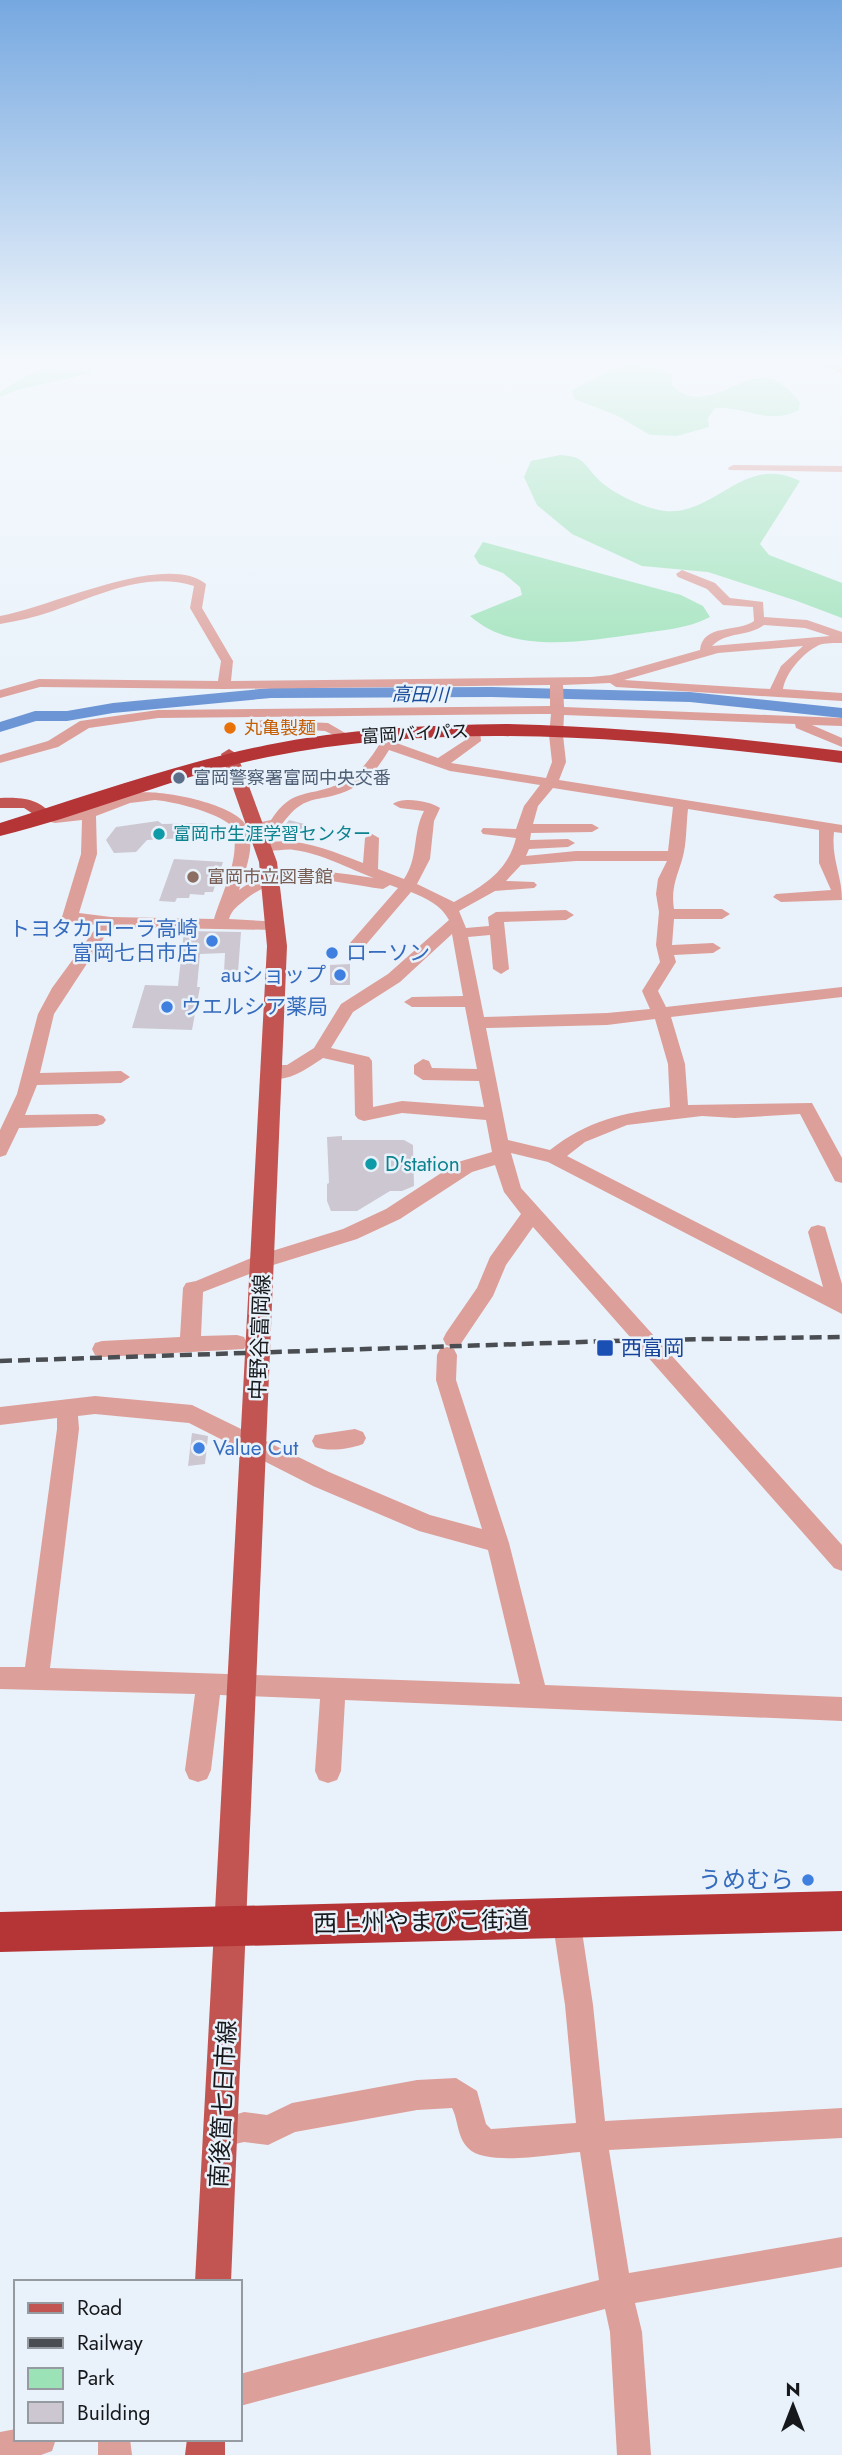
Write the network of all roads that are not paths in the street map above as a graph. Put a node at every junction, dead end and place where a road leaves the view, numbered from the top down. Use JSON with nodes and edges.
{"nodes":[{"id":1,"x":682,"y":574,"type":"dead end"},
{"id":2,"x":0,"y":620,"type":"edge"},
{"id":3,"x":761,"y":621,"type":"junction"},
{"id":4,"x":842,"y":623,"type":"edge"},
{"id":5,"x":820,"y":636,"type":"junction"},
{"id":6,"x":842,"y":637,"type":"edge"},
{"id":7,"x":706,"y":652,"type":"junction"},
{"id":8,"x":601,"y":681,"type":"junction"},
{"id":9,"x":556,"y":682,"type":"junction"},
{"id":10,"x":231,"y":685,"type":"junction"},
{"id":11,"x":776,"y":692,"type":"junction"},
{"id":12,"x":0,"y":694,"type":"edge"},
{"id":13,"x":842,"y":697,"type":"edge"},
{"id":14,"x":127,"y":716,"type":"junction"},
{"id":15,"x":779,"y":719,"type":"junction"},
{"id":16,"x":557,"y":722,"type":"junction"},
{"id":17,"x":842,"y":722,"type":"edge"},
{"id":18,"x":803,"y":725,"type":"junction"},
{"id":19,"x":473,"y":730,"type":"junction"},
{"id":20,"x":341,"y":734,"type":"junction"},
{"id":21,"x":381,"y":739,"type":"junction"},
{"id":22,"x":842,"y":743,"type":"edge"},
{"id":23,"x":803,"y":746,"type":"junction"},
{"id":24,"x":842,"y":751,"type":"edge"},
{"id":25,"x":230,"y":756,"type":"junction"},
{"id":26,"x":842,"y":757,"type":"edge"},
{"id":27,"x":0,"y":760,"type":"edge"},
{"id":28,"x":439,"y":764,"type":"junction"},
{"id":29,"x":548,"y":783,"type":"junction"},
{"id":30,"x":159,"y":787,"type":"junction"},
{"id":31,"x":400,"y":804,"type":"dead end"},
{"id":32,"x":681,"y":804,"type":"junction"},
{"id":33,"x":0,"y":809,"type":"edge"},
{"id":34,"x":89,"y":812,"type":"junction"},
{"id":35,"x":42,"y":813,"type":"junction"},
{"id":36,"x":220,"y":814,"type":"joint"},
{"id":37,"x":592,"y":828,"type":"dead end"},
{"id":38,"x":834,"y":828,"type":"edge"},
{"id":39,"x":0,"y":830,"type":"edge"},
{"id":40,"x":488,"y":831,"type":"dead end"},
{"id":41,"x":523,"y":836,"type":"junction"},
{"id":42,"x":260,"y":837,"type":"junction"},
{"id":43,"x":372,"y":838,"type":"dead end"},
{"id":44,"x":568,"y":843,"type":"dead end"},
{"id":45,"x":675,"y":856,"type":"junction"},
{"id":46,"x":516,"y":861,"type":"junction"},
{"id":47,"x":370,"y":872,"type":"junction"},
{"id":48,"x":271,"y":878,"type":"junction"},
{"id":49,"x":529,"y":885,"type":"dead end"},
{"id":50,"x":407,"y":886,"type":"junction"},
{"id":51,"x":490,"y":886,"type":"junction"},
{"id":52,"x":842,"y":894,"type":"edge"},
{"id":53,"x":781,"y":897,"type":"dead end"},
{"id":54,"x":667,"y":914,"type":"junction"},
{"id":55,"x":722,"y":914,"type":"dead end"},
{"id":56,"x":566,"y":915,"type":"dead end"},
{"id":57,"x":222,"y":917,"type":"junction"},
{"id":58,"x":456,"y":921,"type":"junction"},
{"id":59,"x":111,"y":922,"type":"junction"},
{"id":60,"x":276,"y":925,"type":"junction"},
{"id":61,"x":497,"y":930,"type":"junction"},
{"id":62,"x":358,"y":943,"type":"dead end"},
{"id":63,"x":713,"y":948,"type":"dead end"},
{"id":64,"x":666,"y":950,"type":"junction"},
{"id":65,"x":501,"y":969,"type":"dead end"},
{"id":66,"x":842,"y":992,"type":"edge"},
{"id":67,"x":473,"y":1001,"type":"junction"},
{"id":68,"x":412,"y":1002,"type":"dead end"},
{"id":69,"x":661,"y":1012,"type":"junction"},
{"id":70,"x":478,"y":1023,"type":"junction"},
{"id":71,"x":320,"y":1052,"type":"junction"},
{"id":72,"x":423,"y":1065,"type":"dead end"},
{"id":73,"x":271,"y":1071,"type":"junction"},
{"id":74,"x":487,"y":1075,"type":"junction"},
{"id":75,"x":121,"y":1077,"type":"dead end"},
{"id":76,"x":30,"y":1079,"type":"junction"},
{"id":77,"x":679,"y":1113,"type":"junction"},
{"id":78,"x":494,"y":1114,"type":"junction"},
{"id":79,"x":97,"y":1120,"type":"dead end"},
{"id":80,"x":13,"y":1122,"type":"junction"},
{"id":81,"x":0,"y":1150,"type":"edge"},
{"id":82,"x":501,"y":1150,"type":"junction"},
{"id":83,"x":553,"y":1157,"type":"junction"},
{"id":84,"x":842,"y":1176,"type":"edge"},
{"id":85,"x":531,"y":1214,"type":"junction"},
{"id":86,"x":818,"y":1232,"type":"dead end"},
{"id":87,"x":263,"y":1261,"type":"junction"},
{"id":88,"x":840,"y":1303,"type":"edge"},
{"id":89,"x":237,"y":1343,"type":"dead end"},
{"id":90,"x":190,"y":1345,"type":"junction"},
{"id":91,"x":102,"y":1349,"type":"dead end"},
{"id":92,"x":67,"y":1408,"type":"junction"},
{"id":93,"x":0,"y":1416,"type":"edge"},
{"id":94,"x":355,"y":1438,"type":"dead end"},
{"id":95,"x":323,"y":1441,"type":"dead end"},
{"id":96,"x":255,"y":1447,"type":"junction"},
{"id":97,"x":498,"y":1543,"type":"junction"},
{"id":98,"x":842,"y":1561,"type":"edge"},
{"id":99,"x":0,"y":1678,"type":"edge"},
{"id":100,"x":36,"y":1679,"type":"junction"},
{"id":101,"x":209,"y":1683,"type":"junction"},
{"id":102,"x":243,"y":1684,"type":"junction"},
{"id":103,"x":333,"y":1688,"type":"junction"},
{"id":104,"x":536,"y":1698,"type":"junction"},
{"id":105,"x":842,"y":1709,"type":"edge"},
{"id":106,"x":198,"y":1770,"type":"dead end"},
{"id":107,"x":328,"y":1771,"type":"dead end"},
{"id":108,"x":842,"y":1910,"type":"edge"},
{"id":109,"x":566,"y":1918,"type":"junction"},
{"id":110,"x":232,"y":1927,"type":"junction"},
{"id":111,"x":0,"y":1932,"type":"edge"},
{"id":112,"x":842,"y":2123,"type":"edge"},
{"id":113,"x":222,"y":2132,"type":"junction"},
{"id":114,"x":592,"y":2136,"type":"junction"},
{"id":115,"x":842,"y":2252,"type":"edge"},
{"id":116,"x":214,"y":2280,"type":"edge"},
{"id":117,"x":618,"y":2291,"type":"junction"},
{"id":118,"x":242,"y":2389,"type":"edge"},
{"id":119,"x":32,"y":2441,"type":"edge"},
{"id":120,"x":0,"y":2449,"type":"edge"},
{"id":121,"x":634,"y":2455,"type":"edge"}],
"edges":[{"from":1,"to":3,"type":"street"},
{"from":2,"to":10,"type":"street"},
{"from":3,"to":5,"type":"street"},
{"from":3,"to":7,"type":"street"},
{"from":4,"to":5,"type":"street"},
{"from":5,"to":6,"type":"street"},
{"from":5,"to":7,"type":"street"},
{"from":5,"to":11,"type":"street"},
{"from":7,"to":8,"type":"street"},
{"from":8,"to":9,"type":"street"},
{"from":8,"to":11,"type":"street"},
{"from":9,"to":10,"type":"street"},
{"from":9,"to":16,"type":"street"},
{"from":10,"to":12,"type":"street"},
{"from":11,"to":13,"type":"street"},
{"from":14,"to":16,"type":"street"},
{"from":14,"to":20,"type":"street"},
{"from":14,"to":27,"type":"street"},
{"from":15,"to":16,"type":"street"},
{"from":15,"to":17,"type":"street"},
{"from":15,"to":18,"type":"street"},
{"from":16,"to":19,"type":"highway","name":"富岡バイパス"},
{"from":16,"to":20,"type":"highway","name":"富岡バイパス"},
{"from":16,"to":23,"type":"highway","name":"富岡バイパス"},
{"from":16,"to":26,"type":"highway","name":"富岡バイパス"},
{"from":16,"to":29,"type":"street"},
{"from":18,"to":22,"type":"street"},
{"from":18,"to":23,"type":"street"},
{"from":19,"to":21,"type":"highway","name":"富岡バイパス"},
{"from":19,"to":28,"type":"street"},
{"from":20,"to":25,"type":"highway","name":"富岡バイパス"},
{"from":21,"to":25,"type":"highway","name":"富岡バイパス"},
{"from":21,"to":28,"type":"street"},
{"from":21,"to":42,"type":"street"},
{"from":23,"to":24,"type":"highway","name":"富岡バイパス"},
{"from":25,"to":30,"type":"highway","name":"富岡バイパス"},
{"from":25,"to":35,"type":"highway","name":"富岡バイパス"},
{"from":25,"to":42,"type":"main road","name":"中野谷富岡線"},
{"from":28,"to":29,"type":"street"},
{"from":29,"to":32,"type":"street"},
{"from":29,"to":41,"type":"street"},
{"from":30,"to":34,"type":"street"},
{"from":30,"to":35,"type":"highway","name":"富岡バイパス"},
{"from":30,"to":36,"type":"street"},
{"from":31,"to":50,"type":"street"},
{"from":32,"to":38,"type":"street"},
{"from":32,"to":45,"type":"street"},
{"from":33,"to":35,"type":"highway","name":"富岡バイパス"},
{"from":34,"to":35,"type":"street"},
{"from":34,"to":59,"type":"street"},
{"from":35,"to":39,"type":"highway","name":"富岡バイパス"},
{"from":36,"to":57,"type":"street"},
{"from":37,"to":41,"type":"street"},
{"from":38,"to":52,"type":"street"},
{"from":40,"to":41,"type":"street"},
{"from":41,"to":44,"type":"street"},
{"from":41,"to":46,"type":"street"},
{"from":42,"to":47,"type":"street"},
{"from":42,"to":48,"type":"main road","name":"中野谷富岡線"},
{"from":43,"to":47,"type":"street"},
{"from":45,"to":46,"type":"street"},
{"from":45,"to":54,"type":"street"},
{"from":46,"to":51,"type":"street"},
{"from":47,"to":50,"type":"street"},
{"from":48,"to":50,"type":"street"},
{"from":48,"to":57,"type":"street"},
{"from":48,"to":60,"type":"main road","name":"中野谷富岡線"},
{"from":49,"to":51,"type":"street"},
{"from":50,"to":58,"type":"street"},
{"from":50,"to":62,"type":"street"},
{"from":51,"to":58,"type":"street"},
{"from":52,"to":53,"type":"street"},
{"from":54,"to":55,"type":"street"},
{"from":54,"to":64,"type":"street"},
{"from":56,"to":61,"type":"street"},
{"from":57,"to":59,"type":"street"},
{"from":57,"to":60,"type":"street"},
{"from":58,"to":61,"type":"street"},
{"from":58,"to":67,"type":"street"},
{"from":58,"to":71,"type":"street"},
{"from":59,"to":76,"type":"street"},
{"from":60,"to":73,"type":"main road","name":"中野谷富岡線"},
{"from":61,"to":65,"type":"street"},
{"from":63,"to":64,"type":"street"},
{"from":64,"to":69,"type":"street"},
{"from":66,"to":69,"type":"street"},
{"from":67,"to":68,"type":"street"},
{"from":67,"to":70,"type":"street"},
{"from":69,"to":70,"type":"street"},
{"from":69,"to":77,"type":"street"},
{"from":70,"to":74,"type":"street"},
{"from":71,"to":73,"type":"street"},
{"from":71,"to":78,"type":"street"},
{"from":72,"to":74,"type":"street"},
{"from":73,"to":87,"type":"main road","name":"中野谷富岡線"},
{"from":74,"to":78,"type":"street"},
{"from":75,"to":76,"type":"street"},
{"from":76,"to":80,"type":"street"},
{"from":77,"to":83,"type":"street"},
{"from":77,"to":84,"type":"street"},
{"from":78,"to":82,"type":"street"},
{"from":79,"to":80,"type":"street"},
{"from":80,"to":81,"type":"street"},
{"from":82,"to":83,"type":"street"},
{"from":82,"to":85,"type":"street"},
{"from":82,"to":87,"type":"street"},
{"from":83,"to":88,"type":"street"},
{"from":85,"to":97,"type":"street"},
{"from":85,"to":98,"type":"street"},
{"from":86,"to":88,"type":"street"},
{"from":87,"to":90,"type":"street"},
{"from":87,"to":96,"type":"main road","name":"中野谷富岡線"},
{"from":89,"to":90,"type":"street"},
{"from":90,"to":91,"type":"street"},
{"from":92,"to":93,"type":"street"},
{"from":92,"to":96,"type":"street"},
{"from":92,"to":100,"type":"street"},
{"from":94,"to":95,"type":"street"},
{"from":96,"to":97,"type":"street"},
{"from":96,"to":102,"type":"main road","name":"中野谷富岡線"},
{"from":97,"to":104,"type":"street"},
{"from":99,"to":100,"type":"street"},
{"from":100,"to":101,"type":"street"},
{"from":101,"to":102,"type":"street"},
{"from":101,"to":106,"type":"street"},
{"from":102,"to":103,"type":"street"},
{"from":102,"to":110,"type":"main road","name":"中野谷富岡線"},
{"from":103,"to":104,"type":"street"},
{"from":103,"to":107,"type":"street"},
{"from":104,"to":105,"type":"street"},
{"from":108,"to":109,"type":"highway","name":"西上州やまびこ街道"},
{"from":109,"to":110,"type":"highway","name":"西上州やまびこ街道"},
{"from":109,"to":114,"type":"street"},
{"from":110,"to":111,"type":"highway","name":"西上州やまびこ街道"},
{"from":110,"to":113,"type":"main road","name":"南後箇七日市線"},
{"from":112,"to":114,"type":"street"},
{"from":113,"to":114,"type":"street"},
{"from":113,"to":116,"type":"main road","name":"南後箇七日市線"},
{"from":114,"to":117,"type":"street"},
{"from":115,"to":117,"type":"street"},
{"from":117,"to":118,"type":"street"},
{"from":117,"to":121,"type":"street"},
{"from":119,"to":120,"type":"street"}]}
